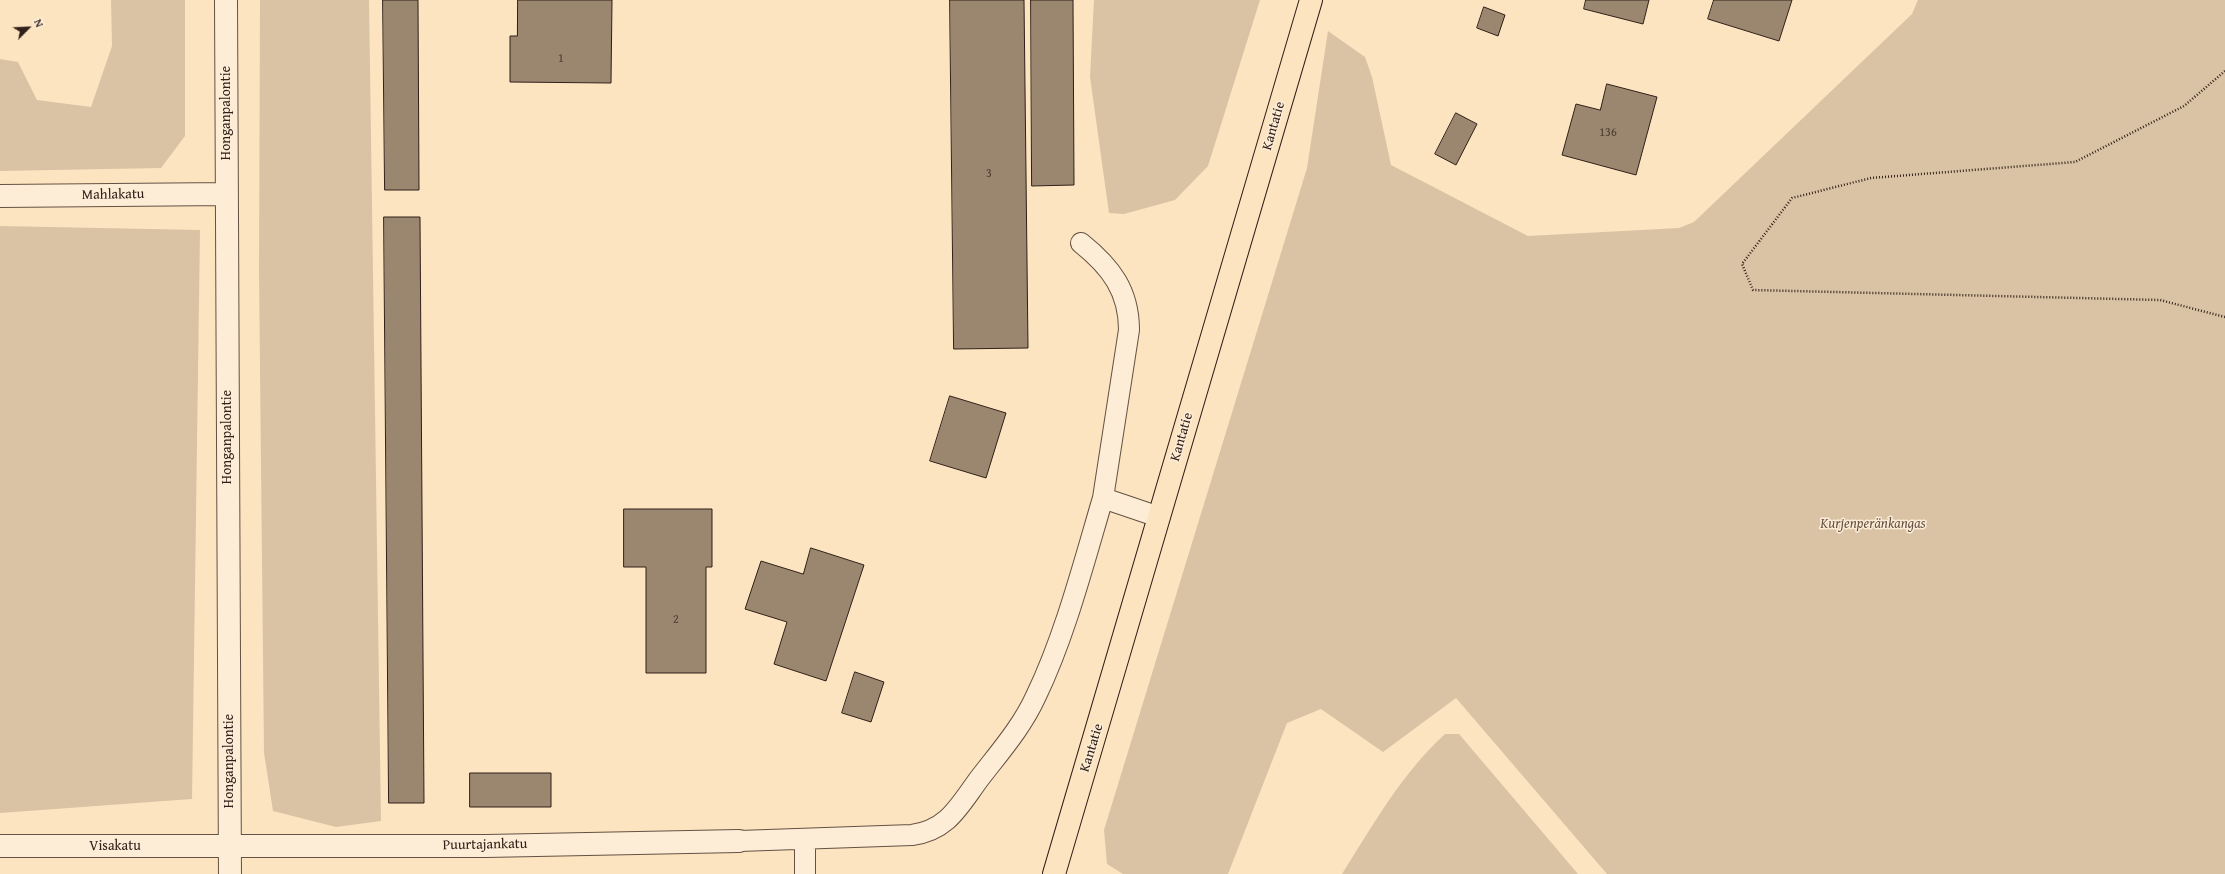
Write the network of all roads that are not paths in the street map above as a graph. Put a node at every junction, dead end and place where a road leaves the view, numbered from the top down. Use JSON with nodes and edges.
{"nodes":[{"id":1,"x":226,"y":0,"type":"edge"},
{"id":2,"x":1311,"y":0,"type":"edge"},
{"id":3,"x":226,"y":194,"type":"junction"},
{"id":4,"x":0,"y":196,"type":"edge"},
{"id":5,"x":1081,"y":243,"type":"dead end"},
{"id":6,"x":1103,"y":498,"type":"junction"},
{"id":7,"x":1159,"y":517,"type":"junction"},
{"id":8,"x":805,"y":839,"type":"junction"},
{"id":9,"x":739,"y":841,"type":"joint"},
{"id":10,"x":0,"y":846,"type":"edge"},
{"id":11,"x":230,"y":847,"type":"junction"},
{"id":12,"x":230,"y":874,"type":"edge"},
{"id":13,"x":804,"y":874,"type":"edge"},
{"id":14,"x":1055,"y":874,"type":"edge"}],
"edges":[{"from":1,"to":3,"type":"street","name":"Honganpalontie"},
{"from":2,"to":7,"type":"main road","name":"Kantatie"},
{"from":3,"to":4,"type":"street","name":"Mahlakatu"},
{"from":3,"to":11,"type":"street","name":"Honganpalontie"},
{"from":5,"to":6,"type":"lane"},
{"from":6,"to":7,"type":"lane"},
{"from":6,"to":8,"type":"lane"},
{"from":7,"to":14,"type":"main road","name":"Kantatie"},
{"from":8,"to":9,"type":"lane"},
{"from":8,"to":13,"type":"lane"},
{"from":9,"to":11,"type":"street","name":"Puurtajankatu"},
{"from":10,"to":11,"type":"street","name":"Visakatu"},
{"from":11,"to":12,"type":"street","name":"Honganpalontie"}]}
